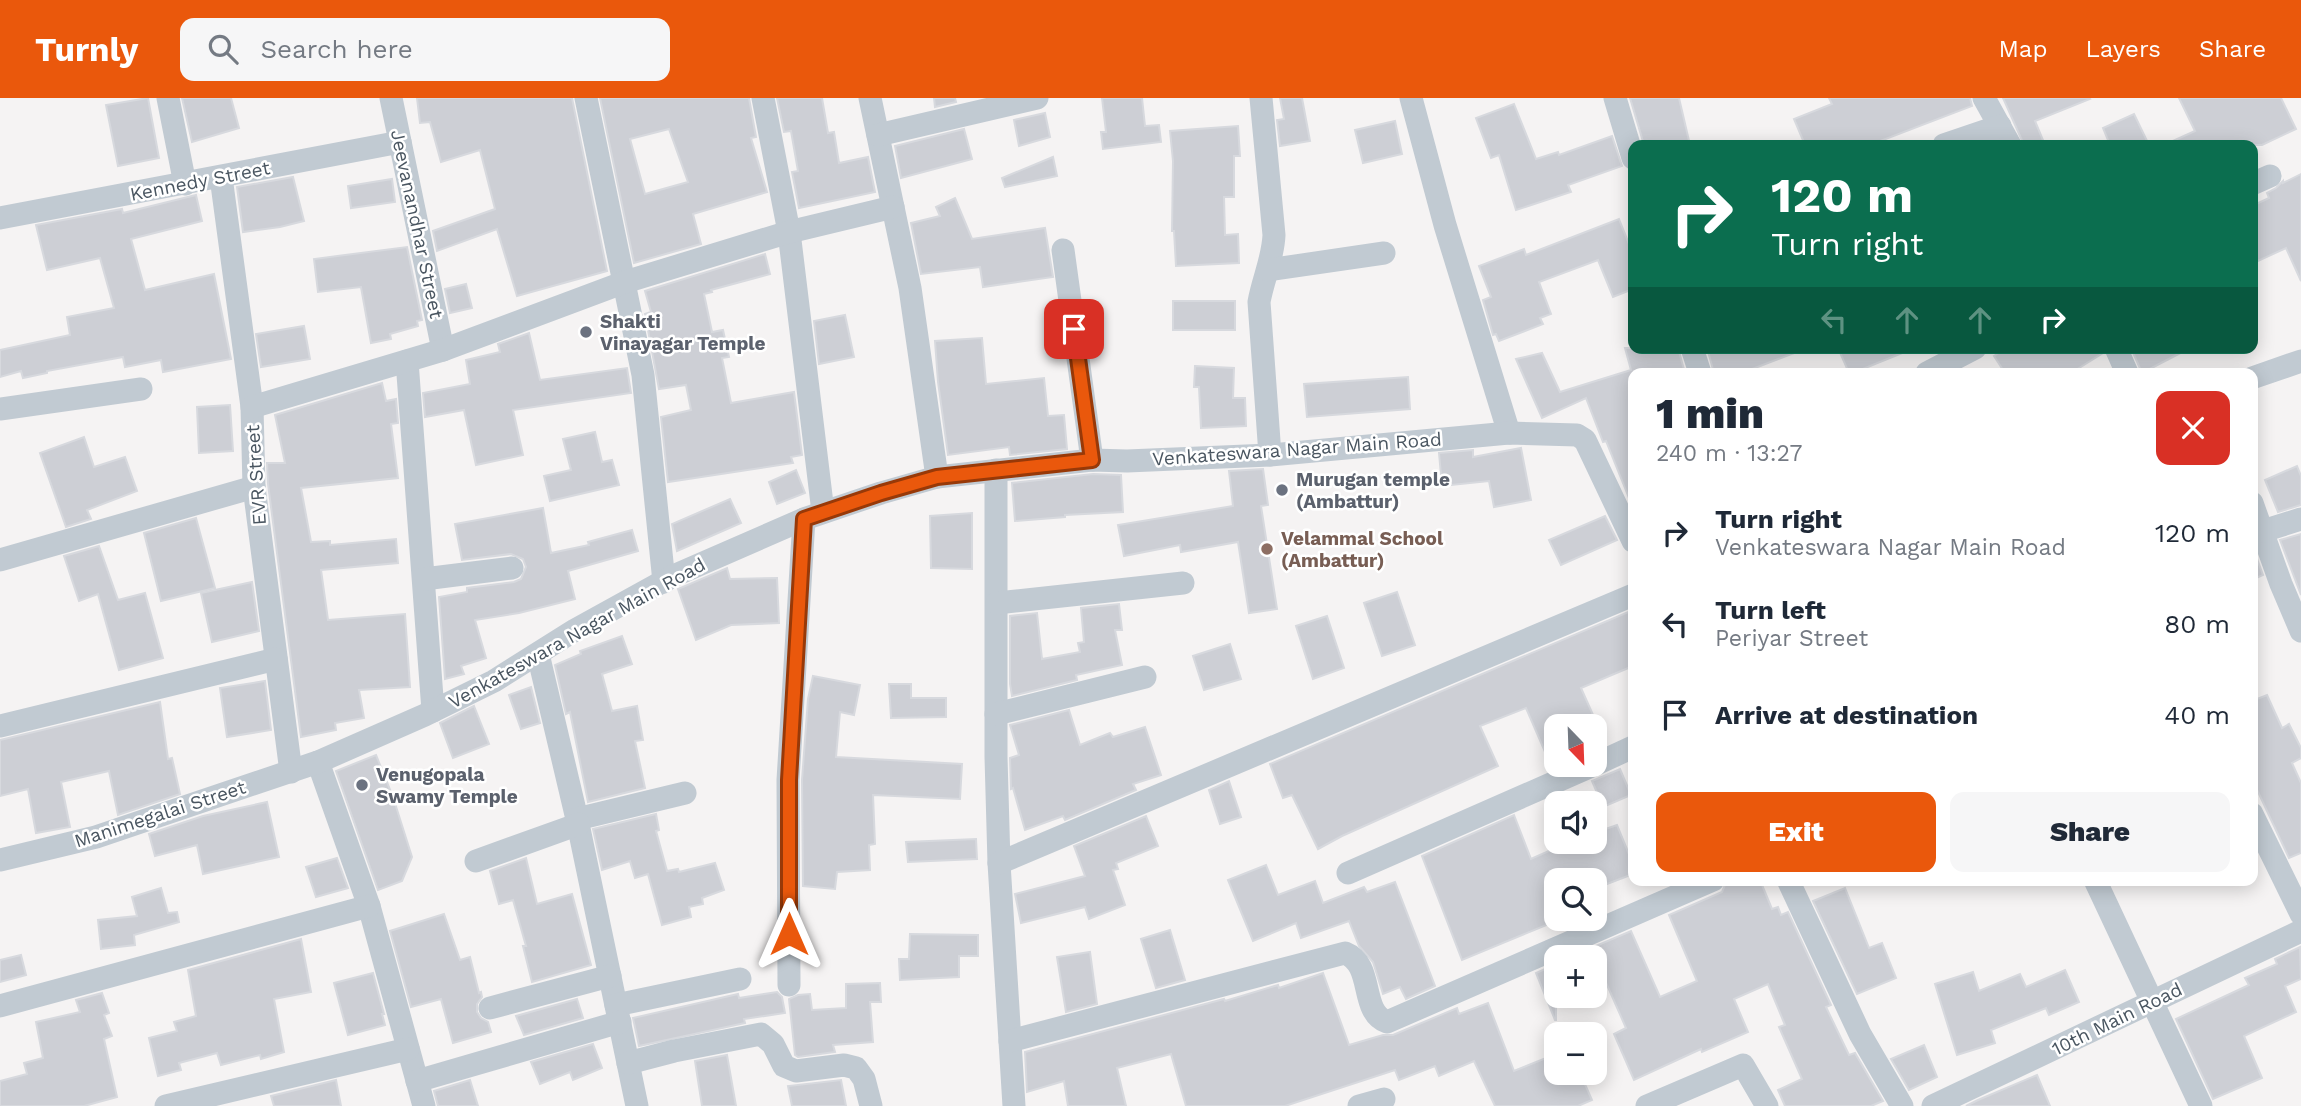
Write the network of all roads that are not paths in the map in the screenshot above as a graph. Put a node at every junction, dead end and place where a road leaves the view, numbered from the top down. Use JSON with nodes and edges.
{"nodes":[{"id":1,"x":168,"y":98,"type":"edge"},
{"id":2,"x":391,"y":98,"type":"edge"},
{"id":3,"x":586,"y":98,"type":"edge"},
{"id":4,"x":763,"y":98,"type":"edge"},
{"id":5,"x":870,"y":98,"type":"edge"},
{"id":6,"x":1037,"y":98,"type":"edge"},
{"id":7,"x":1261,"y":98,"type":"edge"},
{"id":8,"x":1411,"y":98,"type":"edge"},
{"id":9,"x":1615,"y":98,"type":"edge"},
{"id":10,"x":1984,"y":98,"type":"edge"},
{"id":11,"x":878,"y":135,"type":"junction"},
{"id":12,"x":2005,"y":136,"type":"edge"},
{"id":13,"x":1978,"y":140,"type":"edge"},
{"id":14,"x":1628,"y":141,"type":"edge"},
{"id":15,"x":400,"y":142,"type":"junction"},
{"id":16,"x":221,"y":177,"type":"junction"},
{"id":17,"x":185,"y":184,"type":"junction"},
{"id":18,"x":893,"y":207,"type":"junction"},
{"id":19,"x":0,"y":219,"type":"edge"},
{"id":20,"x":789,"y":232,"type":"junction"},
{"id":21,"x":1063,"y":250,"type":"dead end"},
{"id":22,"x":1384,"y":253,"type":"dead end"},
{"id":23,"x":1268,"y":270,"type":"junction"},
{"id":24,"x":625,"y":282,"type":"junction"},
{"id":25,"x":443,"y":350,"type":"junction"},
{"id":26,"x":1963,"y":354,"type":"edge"},
{"id":27,"x":407,"y":361,"type":"junction"},
{"id":28,"x":2301,"y":361,"type":"edge"},
{"id":29,"x":1937,"y":368,"type":"edge"},
{"id":30,"x":2258,"y":376,"type":"edge"},
{"id":31,"x":141,"y":389,"type":"dead end"},
{"id":32,"x":252,"y":407,"type":"junction"},
{"id":33,"x":0,"y":409,"type":"edge"},
{"id":34,"x":1508,"y":433,"type":"junction"},
{"id":35,"x":1270,"y":455,"type":"junction"},
{"id":36,"x":1092,"y":460,"type":"junction"},
{"id":37,"x":996,"y":470,"type":"junction"},
{"id":38,"x":937,"y":477,"type":"junction"},
{"id":39,"x":254,"y":487,"type":"junction"},
{"id":40,"x":1624,"y":500,"type":"edge"},
{"id":41,"x":814,"y":516,"type":"junction"},
{"id":42,"x":1628,"y":518,"type":"edge"},
{"id":43,"x":2258,"y":518,"type":"edge"},
{"id":44,"x":2301,"y":519,"type":"edge"},
{"id":45,"x":2263,"y":531,"type":"junction"},
{"id":46,"x":0,"y":561,"type":"edge"},
{"id":47,"x":512,"y":568,"type":"dead end"},
{"id":48,"x":424,"y":579,"type":"junction"},
{"id":49,"x":664,"y":582,"type":"junction"},
{"id":50,"x":1183,"y":583,"type":"dead end"},
{"id":51,"x":1628,"y":597,"type":"edge"},
{"id":52,"x":997,"y":603,"type":"junction"},
{"id":53,"x":2301,"y":631,"type":"edge"},
{"id":54,"x":538,"y":654,"type":"junction"},
{"id":55,"x":276,"y":659,"type":"junction"},
{"id":56,"x":1145,"y":677,"type":"dead end"},
{"id":57,"x":433,"y":711,"type":"junction"},
{"id":58,"x":996,"y":714,"type":"junction"},
{"id":59,"x":0,"y":726,"type":"edge"},
{"id":60,"x":1628,"y":749,"type":"edge"},
{"id":61,"x":1607,"y":759,"type":"edge"},
{"id":62,"x":318,"y":762,"type":"junction"},
{"id":63,"x":291,"y":772,"type":"junction"},
{"id":64,"x":1567,"y":777,"type":"edge"},
{"id":65,"x":685,"y":793,"type":"dead end"},
{"id":66,"x":578,"y":821,"type":"junction"},
{"id":67,"x":2258,"y":826,"type":"edge"},
{"id":68,"x":0,"y":860,"type":"edge"},
{"id":69,"x":476,"y":861,"type":"dead end"},
{"id":70,"x":999,"y":863,"type":"junction"},
{"id":71,"x":1348,"y":873,"type":"dead end"},
{"id":72,"x":1699,"y":886,"type":"edge"},
{"id":73,"x":1791,"y":886,"type":"edge"},
{"id":74,"x":2098,"y":886,"type":"edge"},
{"id":75,"x":369,"y":906,"type":"junction"},
{"id":76,"x":2301,"y":914,"type":"edge"},
{"id":77,"x":2301,"y":931,"type":"edge"},
{"id":78,"x":610,"y":976,"type":"junction"},
{"id":79,"x":740,"y":979,"type":"dead end"},
{"id":80,"x":789,"y":985,"type":"dead end"},
{"id":81,"x":2153,"y":1002,"type":"junction"},
{"id":82,"x":0,"y":1006,"type":"edge"},
{"id":83,"x":490,"y":1008,"type":"dead end"},
{"id":84,"x":618,"y":1014,"type":"junction"},
{"id":85,"x":1010,"y":1041,"type":"junction"},
{"id":86,"x":408,"y":1049,"type":"junction"},
{"id":87,"x":628,"y":1063,"type":"junction"},
{"id":88,"x":417,"y":1081,"type":"junction"},
{"id":89,"x":1384,"y":1099,"type":"dead end"},
{"id":90,"x":166,"y":1106,"type":"edge"},
{"id":91,"x":424,"y":1106,"type":"edge"},
{"id":92,"x":637,"y":1106,"type":"edge"},
{"id":93,"x":871,"y":1106,"type":"edge"},
{"id":94,"x":1014,"y":1106,"type":"edge"},
{"id":95,"x":1359,"y":1106,"type":"edge"},
{"id":96,"x":1647,"y":1106,"type":"edge"},
{"id":97,"x":1767,"y":1106,"type":"edge"},
{"id":98,"x":1902,"y":1106,"type":"edge"},
{"id":99,"x":1933,"y":1106,"type":"edge"},
{"id":100,"x":2201,"y":1106,"type":"edge"}],
"edges":[{"from":1,"to":17,"type":"street"},
{"from":2,"to":15,"type":"street","name":"Jeevanandhar Street"},
{"from":3,"to":24,"type":"street"},
{"from":4,"to":20,"type":"street"},
{"from":5,"to":11,"type":"street"},
{"from":6,"to":11,"type":"street"},
{"from":7,"to":23,"type":"street"},
{"from":8,"to":34,"type":"street"},
{"from":9,"to":14,"type":"street"},
{"from":10,"to":12,"type":"street"},
{"from":11,"to":18,"type":"street"},
{"from":12,"to":13,"type":"street"},
{"from":15,"to":16,"type":"street","name":"Kennedy Street"},
{"from":15,"to":25,"type":"street","name":"Jeevanandhar Street"},
{"from":16,"to":17,"type":"street","name":"Kennedy Street"},
{"from":16,"to":32,"type":"street","name":"EVR Street"},
{"from":17,"to":19,"type":"street","name":"Kennedy Street"},
{"from":18,"to":20,"type":"street"},
{"from":18,"to":38,"type":"street"},
{"from":20,"to":24,"type":"street"},
{"from":20,"to":41,"type":"street"},
{"from":21,"to":36,"type":"street"},
{"from":22,"to":23,"type":"street"},
{"from":23,"to":35,"type":"street"},
{"from":24,"to":25,"type":"street"},
{"from":24,"to":49,"type":"street"},
{"from":25,"to":27,"type":"street"},
{"from":26,"to":29,"type":"street"},
{"from":27,"to":32,"type":"street"},
{"from":27,"to":48,"type":"street"},
{"from":28,"to":30,"type":"street"},
{"from":31,"to":33,"type":"street"},
{"from":32,"to":39,"type":"street","name":"EVR Street"},
{"from":34,"to":35,"type":"street","name":"Venkateswara Nagar Main Road"},
{"from":34,"to":40,"type":"street","name":"Venkateswara Nagar Main Road"},
{"from":35,"to":36,"type":"street","name":"Venkateswara Nagar Main Road"},
{"from":36,"to":37,"type":"street","name":"Venkateswara Nagar Main Road"},
{"from":37,"to":38,"type":"street","name":"Venkateswara Nagar Main Road"},
{"from":37,"to":52,"type":"street"},
{"from":38,"to":41,"type":"street","name":"Venkateswara Nagar Main Road"},
{"from":39,"to":46,"type":"street"},
{"from":39,"to":55,"type":"street","name":"EVR Street"},
{"from":40,"to":42,"type":"street"},
{"from":41,"to":49,"type":"street","name":"Venkateswara Nagar Main Road"},
{"from":41,"to":80,"type":"street"},
{"from":43,"to":45,"type":"street"},
{"from":44,"to":45,"type":"street"},
{"from":45,"to":53,"type":"street"},
{"from":47,"to":48,"type":"street"},
{"from":48,"to":57,"type":"street"},
{"from":49,"to":54,"type":"street","name":"Venkateswara Nagar Main Road"},
{"from":50,"to":52,"type":"street"},
{"from":51,"to":70,"type":"street"},
{"from":52,"to":58,"type":"street"},
{"from":54,"to":57,"type":"street","name":"Venkateswara Nagar Main Road"},
{"from":54,"to":66,"type":"street"},
{"from":55,"to":59,"type":"street"},
{"from":55,"to":63,"type":"street","name":"EVR Street"},
{"from":56,"to":58,"type":"street"},
{"from":57,"to":62,"type":"street","name":"Venkateswara Nagar Main Road"},
{"from":58,"to":70,"type":"street"},
{"from":60,"to":61,"type":"street"},
{"from":62,"to":63,"type":"street","name":"Manimegalai Street"},
{"from":62,"to":75,"type":"street"},
{"from":63,"to":68,"type":"street","name":"Manimegalai Street"},
{"from":64,"to":71,"type":"street"},
{"from":65,"to":66,"type":"street"},
{"from":66,"to":69,"type":"street"},
{"from":66,"to":78,"type":"street"},
{"from":67,"to":76,"type":"street"},
{"from":70,"to":85,"type":"street"},
{"from":72,"to":85,"type":"street"},
{"from":73,"to":98,"type":"street"},
{"from":74,"to":81,"type":"street"},
{"from":75,"to":82,"type":"street"},
{"from":75,"to":86,"type":"street"},
{"from":77,"to":81,"type":"street","name":"10th Main Road"},
{"from":78,"to":83,"type":"street"},
{"from":78,"to":84,"type":"street"},
{"from":79,"to":84,"type":"street"},
{"from":81,"to":99,"type":"street","name":"10th Main Road"},
{"from":81,"to":100,"type":"street"},
{"from":84,"to":87,"type":"street"},
{"from":84,"to":88,"type":"street"},
{"from":85,"to":94,"type":"street"},
{"from":86,"to":88,"type":"street"},
{"from":86,"to":90,"type":"street"},
{"from":87,"to":92,"type":"street"},
{"from":87,"to":93,"type":"street"},
{"from":88,"to":91,"type":"street"},
{"from":89,"to":95,"type":"street"},
{"from":96,"to":97,"type":"street"}]}
